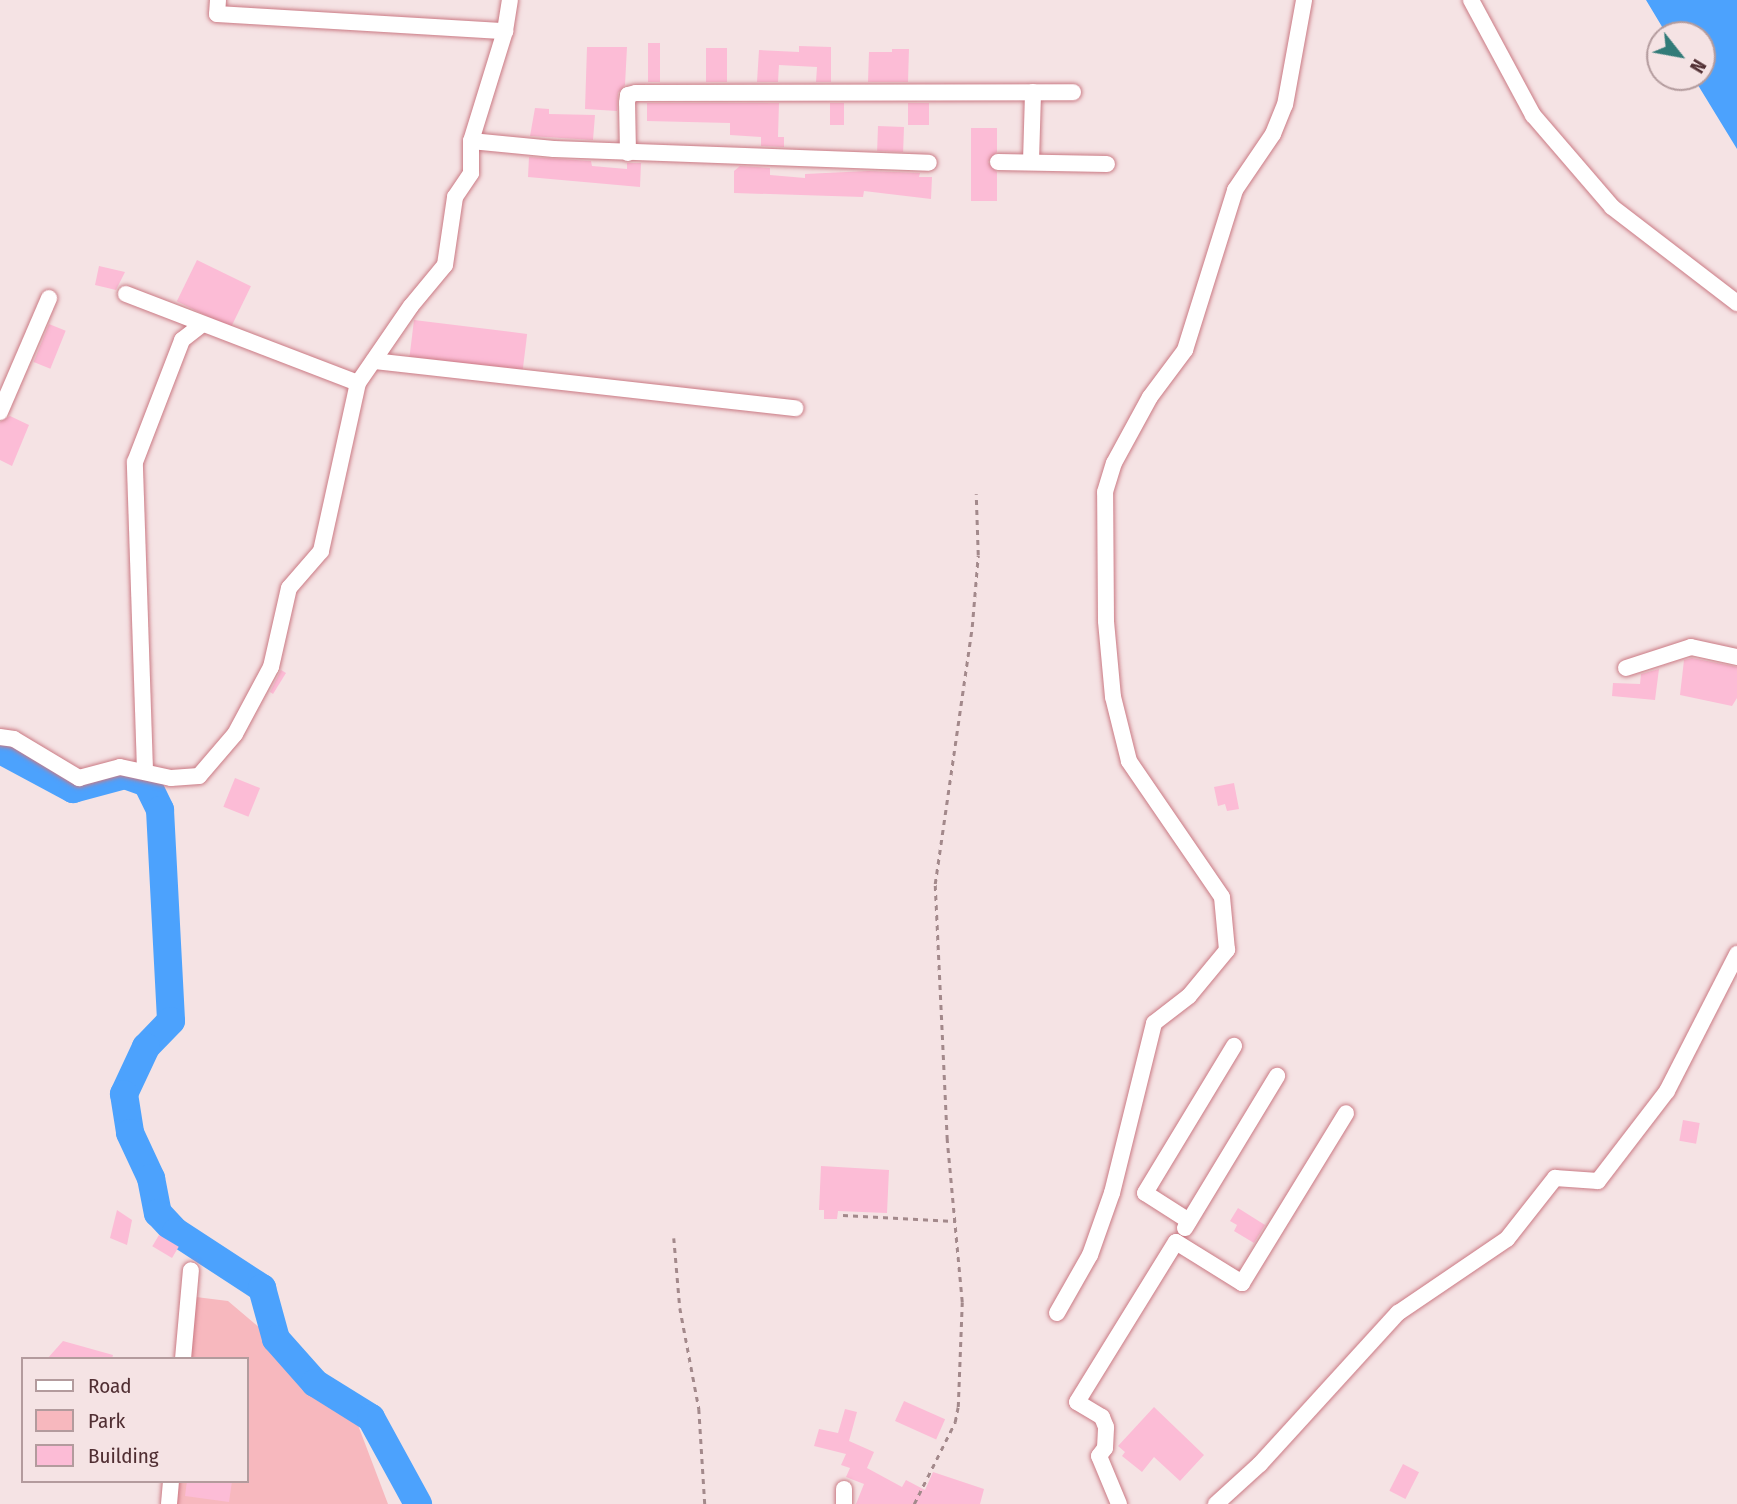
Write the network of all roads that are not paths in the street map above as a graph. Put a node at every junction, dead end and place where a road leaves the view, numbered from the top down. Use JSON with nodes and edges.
{"nodes":[{"id":1,"x":218,"y":0,"type":"edge"},
{"id":2,"x":510,"y":0,"type":"edge"},
{"id":3,"x":1304,"y":0,"type":"edge"},
{"id":4,"x":1471,"y":0,"type":"edge"},
{"id":5,"x":505,"y":31,"type":"junction"},
{"id":6,"x":1033,"y":92,"type":"junction"},
{"id":7,"x":1073,"y":92,"type":"dead end"},
{"id":8,"x":471,"y":141,"type":"junction"},
{"id":9,"x":628,"y":153,"type":"junction"},
{"id":10,"x":1031,"y":161,"type":"junction"},
{"id":11,"x":998,"y":162,"type":"dead end"},
{"id":12,"x":929,"y":163,"type":"dead end"},
{"id":13,"x":1107,"y":164,"type":"dead end"},
{"id":14,"x":126,"y":294,"type":"dead end"},
{"id":15,"x":49,"y":298,"type":"dead end"},
{"id":16,"x":1737,"y":303,"type":"edge"},
{"id":17,"x":201,"y":325,"type":"junction"},
{"id":18,"x":374,"y":361,"type":"junction"},
{"id":19,"x":358,"y":383,"type":"junction"},
{"id":20,"x":795,"y":408,"type":"dead end"},
{"id":21,"x":0,"y":412,"type":"edge"},
{"id":22,"x":1737,"y":657,"type":"edge"},
{"id":23,"x":1626,"y":668,"type":"dead end"},
{"id":24,"x":0,"y":737,"type":"edge"},
{"id":25,"x":145,"y":770,"type":"junction"},
{"id":26,"x":1737,"y":954,"type":"edge"},
{"id":27,"x":1234,"y":1046,"type":"dead end"},
{"id":28,"x":1277,"y":1076,"type":"dead end"},
{"id":29,"x":1346,"y":1114,"type":"dead end"},
{"id":30,"x":1189,"y":1221,"type":"junction"},
{"id":31,"x":1176,"y":1242,"type":"junction"},
{"id":32,"x":191,"y":1270,"type":"dead end"},
{"id":33,"x":1057,"y":1313,"type":"dead end"},
{"id":34,"x":183,"y":1357,"type":"edge"},
{"id":35,"x":171,"y":1483,"type":"edge"},
{"id":36,"x":169,"y":1504,"type":"edge"},
{"id":37,"x":1119,"y":1504,"type":"edge"},
{"id":38,"x":1216,"y":1504,"type":"edge"}],
"edges":[{"from":1,"to":5,"type":"street"},
{"from":2,"to":5,"type":"street"},
{"from":3,"to":33,"type":"street"},
{"from":4,"to":16,"type":"street"},
{"from":5,"to":8,"type":"street"},
{"from":6,"to":7,"type":"street"},
{"from":6,"to":9,"type":"street"},
{"from":6,"to":10,"type":"street"},
{"from":8,"to":9,"type":"street"},
{"from":8,"to":18,"type":"street"},
{"from":9,"to":12,"type":"street"},
{"from":10,"to":11,"type":"street"},
{"from":10,"to":13,"type":"street"},
{"from":14,"to":17,"type":"street"},
{"from":15,"to":21,"type":"street"},
{"from":17,"to":19,"type":"street"},
{"from":17,"to":25,"type":"street"},
{"from":18,"to":19,"type":"street"},
{"from":18,"to":20,"type":"street"},
{"from":19,"to":25,"type":"street"},
{"from":22,"to":23,"type":"street"},
{"from":24,"to":25,"type":"street"},
{"from":26,"to":38,"type":"street"},
{"from":27,"to":30,"type":"street"},
{"from":28,"to":30,"type":"street"},
{"from":29,"to":31,"type":"street"},
{"from":30,"to":31,"type":"street"},
{"from":31,"to":37,"type":"street"},
{"from":32,"to":34,"type":"street"},
{"from":35,"to":36,"type":"street"}]}
